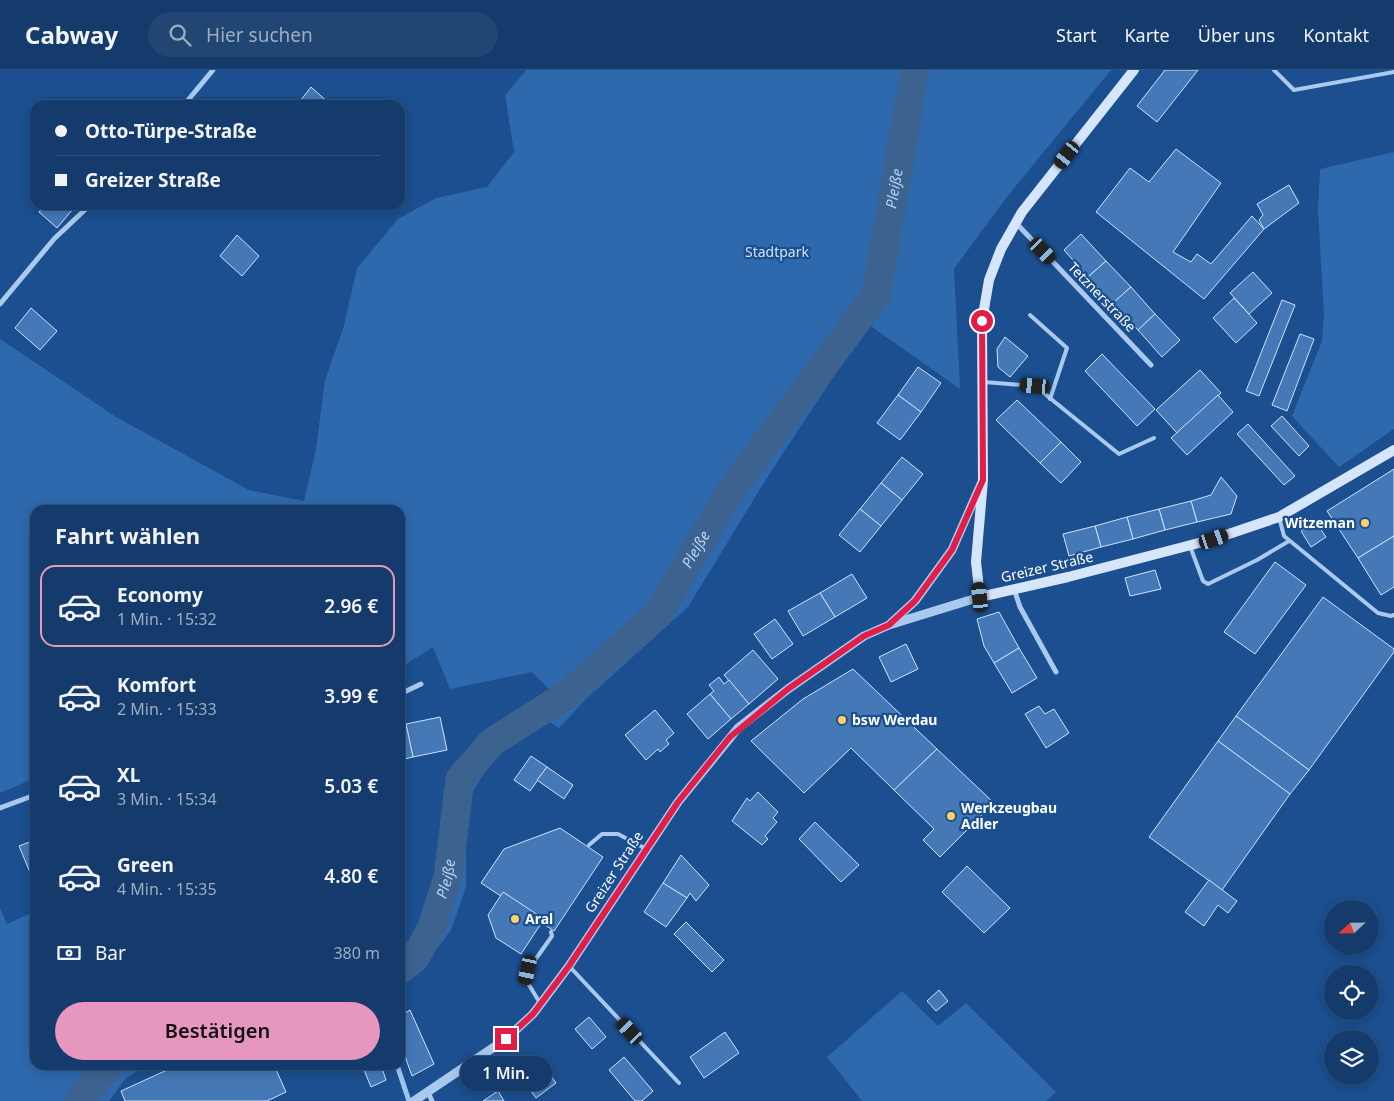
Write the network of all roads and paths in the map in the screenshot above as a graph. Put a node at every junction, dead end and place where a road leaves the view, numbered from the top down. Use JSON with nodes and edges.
{"nodes":[{"id":1,"x":213,"y":70,"type":"edge"},
{"id":2,"x":1134,"y":70,"type":"edge"},
{"id":3,"x":1274,"y":70,"type":"edge"},
{"id":4,"x":1394,"y":72,"type":"edge"},
{"id":5,"x":188,"y":100,"type":"edge"},
{"id":6,"x":85,"y":210,"type":"edge"},
{"id":7,"x":1016,"y":223,"type":"junction"},
{"id":8,"x":0,"y":304,"type":"edge"},
{"id":9,"x":1030,"y":315,"type":"dead end"},
{"id":10,"x":1151,"y":365,"type":"dead end"},
{"id":11,"x":982,"y":381,"type":"junction"},
{"id":12,"x":1050,"y":399,"type":"junction"},
{"id":13,"x":1154,"y":438,"type":"dead end"},
{"id":14,"x":1394,"y":450,"type":"edge"},
{"id":15,"x":983,"y":480,"type":"junction"},
{"id":16,"x":1279,"y":517,"type":"junction"},
{"id":17,"x":1289,"y":540,"type":"junction"},
{"id":18,"x":1190,"y":546,"type":"junction"},
{"id":19,"x":1014,"y":589,"type":"junction"},
{"id":20,"x":980,"y":597,"type":"junction"},
{"id":21,"x":1394,"y":615,"type":"edge"},
{"id":22,"x":889,"y":625,"type":"junction"},
{"id":23,"x":1056,"y":672,"type":"dead end"},
{"id":24,"x":421,"y":684,"type":"dead end"},
{"id":25,"x":405,"y":692,"type":"edge"},
{"id":26,"x":30,"y":796,"type":"edge"},
{"id":27,"x":0,"y":808,"type":"edge"},
{"id":28,"x":589,"y":845,"type":"dead end"},
{"id":29,"x":646,"y":849,"type":"junction"},
{"id":30,"x":552,"y":932,"type":"dead end"},
{"id":31,"x":569,"y":966,"type":"junction"},
{"id":32,"x":540,"y":1004,"type":"junction"},
{"id":33,"x":679,"y":1083,"type":"dead end"},
{"id":34,"x":424,"y":1098,"type":"edge"}],
"edges":[{"from":1,"to":5,"type":"street"},
{"from":2,"to":7,"type":"main road"},
{"from":3,"to":4,"type":"lane"},
{"from":6,"to":8,"type":"street"},
{"from":7,"to":10,"type":"street","name":"Tetznerstraße"},
{"from":7,"to":11,"type":"main road"},
{"from":9,"to":12,"type":"lane"},
{"from":11,"to":12,"type":"lane"},
{"from":11,"to":15,"type":"main road"},
{"from":12,"to":13,"type":"lane"},
{"from":14,"to":16,"type":"main road","name":"Greizer Straße"},
{"from":15,"to":20,"type":"main road"},
{"from":15,"to":22,"type":"street"},
{"from":16,"to":17,"type":"lane"},
{"from":16,"to":18,"type":"main road","name":"Greizer Straße"},
{"from":17,"to":18,"type":"lane"},
{"from":17,"to":21,"type":"lane"},
{"from":18,"to":19,"type":"main road","name":"Greizer Straße"},
{"from":19,"to":20,"type":"main road","name":"Greizer Straße"},
{"from":19,"to":23,"type":"street"},
{"from":20,"to":22,"type":"street","name":"Greizer Straße"},
{"from":22,"to":29,"type":"street","name":"Greizer Straße"},
{"from":24,"to":25,"type":"street"},
{"from":26,"to":27,"type":"street"},
{"from":28,"to":29,"type":"lane"},
{"from":29,"to":31,"type":"street","name":"Greizer Straße"},
{"from":30,"to":32,"type":"lane"},
{"from":31,"to":32,"type":"street","name":"Greizer Straße"},
{"from":31,"to":33,"type":"lane"},
{"from":32,"to":34,"type":"street","name":"Greizer Straße"}]}
